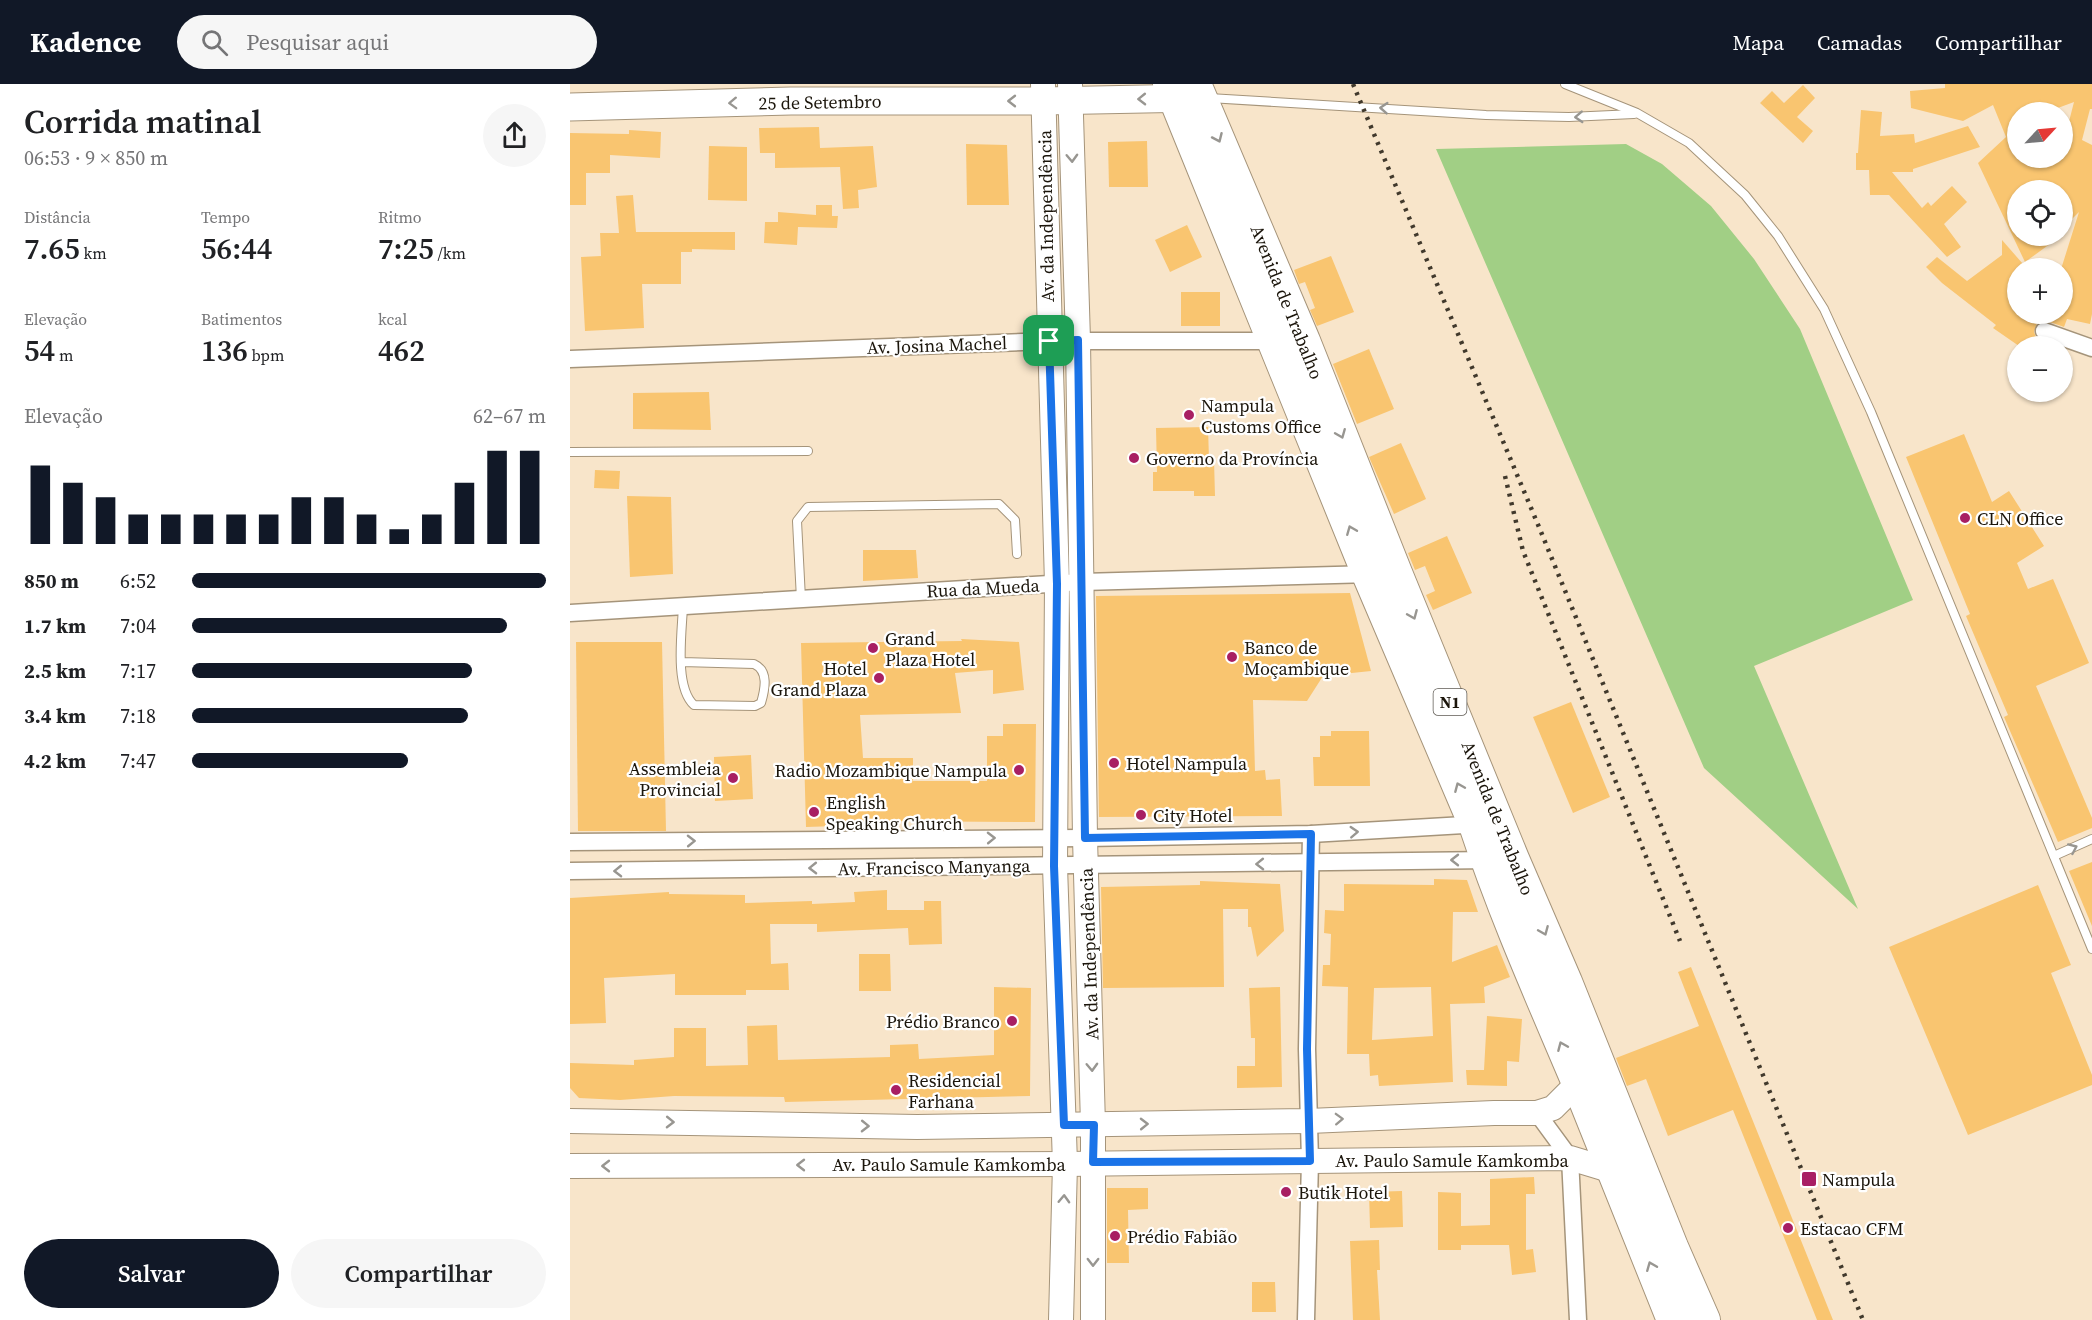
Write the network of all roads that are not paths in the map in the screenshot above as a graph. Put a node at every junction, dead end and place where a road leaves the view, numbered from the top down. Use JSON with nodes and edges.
{"nodes":[{"id":1,"x":1565,"y":84,"type":"edge"},
{"id":2,"x":1185,"y":91,"type":"edge"},
{"id":3,"x":1043,"y":92,"type":"edge"},
{"id":4,"x":1070,"y":92,"type":"edge"},
{"id":5,"x":791,"y":93,"type":"edge"},
{"id":6,"x":570,"y":107,"type":"edge"},
{"id":7,"x":1637,"y":113,"type":"junction"},
{"id":8,"x":2044,"y":332,"type":"dead end"},
{"id":9,"x":1078,"y":340,"type":"junction"},
{"id":10,"x":1049,"y":341,"type":"junction"},
{"id":11,"x":1272,"y":341,"type":"junction"},
{"id":12,"x":1304,"y":341,"type":"junction"},
{"id":13,"x":2092,"y":348,"type":"edge"},
{"id":14,"x":570,"y":359,"type":"edge"},
{"id":15,"x":808,"y":450,"type":"dead end"},
{"id":16,"x":570,"y":452,"type":"edge"},
{"id":17,"x":1017,"y":554,"type":"dead end"},
{"id":18,"x":1382,"y":574,"type":"junction"},
{"id":19,"x":1082,"y":582,"type":"junction"},
{"id":20,"x":1057,"y":584,"type":"junction"},
{"id":21,"x":801,"y":599,"type":"junction"},
{"id":22,"x":683,"y":606,"type":"junction"},
{"id":23,"x":570,"y":613,"type":"edge"},
{"id":24,"x":681,"y":662,"type":"junction"},
{"id":25,"x":1487,"y":823,"type":"junction"},
{"id":26,"x":1311,"y":834,"type":"junction"},
{"id":27,"x":1054,"y":837,"type":"junction"},
{"id":28,"x":1085,"y":838,"type":"junction"},
{"id":29,"x":2092,"y":839,"type":"edge"},
{"id":30,"x":570,"y":842,"type":"edge"},
{"id":31,"x":2054,"y":856,"type":"junction"},
{"id":32,"x":1500,"y":859,"type":"junction"},
{"id":33,"x":1311,"y":863,"type":"junction"},
{"id":34,"x":1087,"y":865,"type":"junction"},
{"id":35,"x":1054,"y":866,"type":"junction"},
{"id":36,"x":570,"y":871,"type":"edge"},
{"id":37,"x":2092,"y":949,"type":"edge"},
{"id":38,"x":1553,"y":988,"type":"junction"},
{"id":39,"x":1578,"y":1083,"type":"junction"},
{"id":40,"x":1537,"y":1113,"type":"junction"},
{"id":41,"x":570,"y":1120,"type":"edge"},
{"id":42,"x":1309,"y":1121,"type":"junction"},
{"id":43,"x":1064,"y":1125,"type":"junction"},
{"id":44,"x":1094,"y":1125,"type":"junction"},
{"id":45,"x":1570,"y":1158,"type":"junction"},
{"id":46,"x":1310,"y":1161,"type":"junction"},
{"id":47,"x":1093,"y":1162,"type":"junction"},
{"id":48,"x":1065,"y":1164,"type":"junction"},
{"id":49,"x":570,"y":1166,"type":"edge"},
{"id":50,"x":1613,"y":1171,"type":"junction"},
{"id":51,"x":1690,"y":1318,"type":"edge"},
{"id":52,"x":1061,"y":1320,"type":"edge"},
{"id":53,"x":1093,"y":1320,"type":"edge"},
{"id":54,"x":1306,"y":1320,"type":"edge"},
{"id":55,"x":1578,"y":1320,"type":"edge"}],
"edges":[{"from":1,"to":7,"type":"lane"},
{"from":2,"to":4,"type":"main road","name":"25 de Setembro","one_way":true},
{"from":7,"to":2,"type":"lane","one_way":true},
{"from":2,"to":11,"type":"highway","name":"Avenida de Trabalho","number":"N1"},
{"from":2,"to":12,"type":"highway","name":"Avenida de Trabalho","number":"N1","one_way":true},
{"from":3,"to":4,"type":"main road","name":"25 de Setembro"},
{"from":3,"to":5,"type":"main road","name":"25 de Setembro","one_way":true},
{"from":3,"to":10,"type":"main road","name":"Av. da Independência"},
{"from":4,"to":9,"type":"main road","name":"Av. da Independência","one_way":true},
{"from":5,"to":6,"type":"main road","name":"25 de Setembro","one_way":true},
{"from":7,"to":31,"type":"lane"},
{"from":8,"to":13,"type":"street"},
{"from":9,"to":10,"type":"street","name":"Av. Josina Machel"},
{"from":9,"to":11,"type":"street","name":"Av. Josina Machel"},
{"from":9,"to":19,"type":"main road","name":"Av. da Independência"},
{"from":10,"to":14,"type":"street","name":"Av. Josina Machel"},
{"from":10,"to":20,"type":"main road","name":"Av. da Independência"},
{"from":11,"to":12,"type":"street","name":"Av. Josina Machel"},
{"from":18,"to":11,"type":"highway","name":"Avenida de Trabalho","number":"N1","one_way":true},
{"from":12,"to":18,"type":"highway","name":"Avenida de Trabalho","number":"N1","one_way":true},
{"from":15,"to":16,"type":"lane"},
{"from":17,"to":21,"type":"lane"},
{"from":18,"to":19,"type":"street","name":"Rua da Mueda"},
{"from":18,"to":25,"type":"highway","name":"Avenida de Trabalho","number":"N1"},
{"from":19,"to":20,"type":"street","name":"Rua da Mueda"},
{"from":19,"to":28,"type":"main road","name":"Av. da Independência"},
{"from":20,"to":21,"type":"street","name":"Rua da Mueda"},
{"from":20,"to":27,"type":"main road","name":"Av. da Independência"},
{"from":21,"to":22,"type":"street","name":"Rua da Mueda"},
{"from":22,"to":23,"type":"street","name":"Rua da Mueda"},
{"from":22,"to":24,"type":"lane"},
{"from":24,"to":24,"type":"lane"},
{"from":26,"to":25,"type":"street","name":"Av. Francisco Manyanga","one_way":true},
{"from":25,"to":32,"type":"highway","name":"Avenida de Trabalho","number":"N1"},
{"from":26,"to":28,"type":"street","name":"Av. Francisco Manyanga"},
{"from":26,"to":33,"type":"street"},
{"from":27,"to":28,"type":"street","name":"Av. Francisco Manyanga"},
{"from":30,"to":27,"type":"street","name":"Av. Francisco Manyanga","one_way":true},
{"from":27,"to":35,"type":"main road","name":"Av. da Independência"},
{"from":28,"to":34,"type":"main road","name":"Av. da Independência"},
{"from":31,"to":29,"type":"lane","one_way":true},
{"from":31,"to":37,"type":"lane"},
{"from":32,"to":33,"type":"street","name":"Av. Francisco Manyanga","one_way":true},
{"from":32,"to":38,"type":"highway","name":"Avenida de Trabalho","number":"N1"},
{"from":33,"to":34,"type":"street","name":"Av. Francisco Manyanga","one_way":true},
{"from":33,"to":42,"type":"street"},
{"from":34,"to":35,"type":"street","name":"Av. Francisco Manyanga"},
{"from":34,"to":44,"type":"main road","name":"Av. da Independência","one_way":true},
{"from":35,"to":36,"type":"street","name":"Av. Francisco Manyanga","one_way":true},
{"from":35,"to":43,"type":"main road","name":"Av. da Independência"},
{"from":39,"to":38,"type":"highway","name":"Avenida de Trabalho","number":"N1","one_way":true},
{"from":38,"to":51,"type":"highway","name":"Avenida de Trabalho","number":"N1"},
{"from":39,"to":40,"type":"main road","name":"Av. Paulo Samule Kamkomba"},
{"from":39,"to":50,"type":"highway","name":"Avenida de Trabalho","number":"N1"},
{"from":42,"to":40,"type":"main road","name":"Av. Paulo Samule Kamkomba","one_way":true},
{"from":40,"to":45,"type":"street"},
{"from":41,"to":43,"type":"main road","name":"Av. Paulo Samule Kamkomba","one_way":true},
{"from":44,"to":42,"type":"main road","name":"Av. Paulo Samule Kamkomba","one_way":true},
{"from":42,"to":46,"type":"street"},
{"from":43,"to":44,"type":"main road","name":"Av. Paulo Samule Kamkomba"},
{"from":43,"to":48,"type":"main road","name":"Av. da Independência"},
{"from":44,"to":47,"type":"main road","name":"Av. da Independência"},
{"from":45,"to":46,"type":"main road","name":"Av. Paulo Samule Kamkomba"},
{"from":45,"to":50,"type":"main road","name":"Av. Paulo Samule Kamkomba"},
{"from":45,"to":55,"type":"street"},
{"from":46,"to":47,"type":"main road","name":"Av. Paulo Samule Kamkomba"},
{"from":46,"to":54,"type":"street"},
{"from":47,"to":48,"type":"main road","name":"Av. Paulo Samule Kamkomba"},
{"from":47,"to":53,"type":"main road","name":"Av. da Independência","one_way":true},
{"from":48,"to":49,"type":"main road","name":"Av. Paulo Samule Kamkomba","one_way":true},
{"from":52,"to":48,"type":"main road","name":"Av. da Independência","one_way":true},
{"from":51,"to":50,"type":"highway","name":"Avenida de Trabalho","number":"N1","one_way":true}]}
